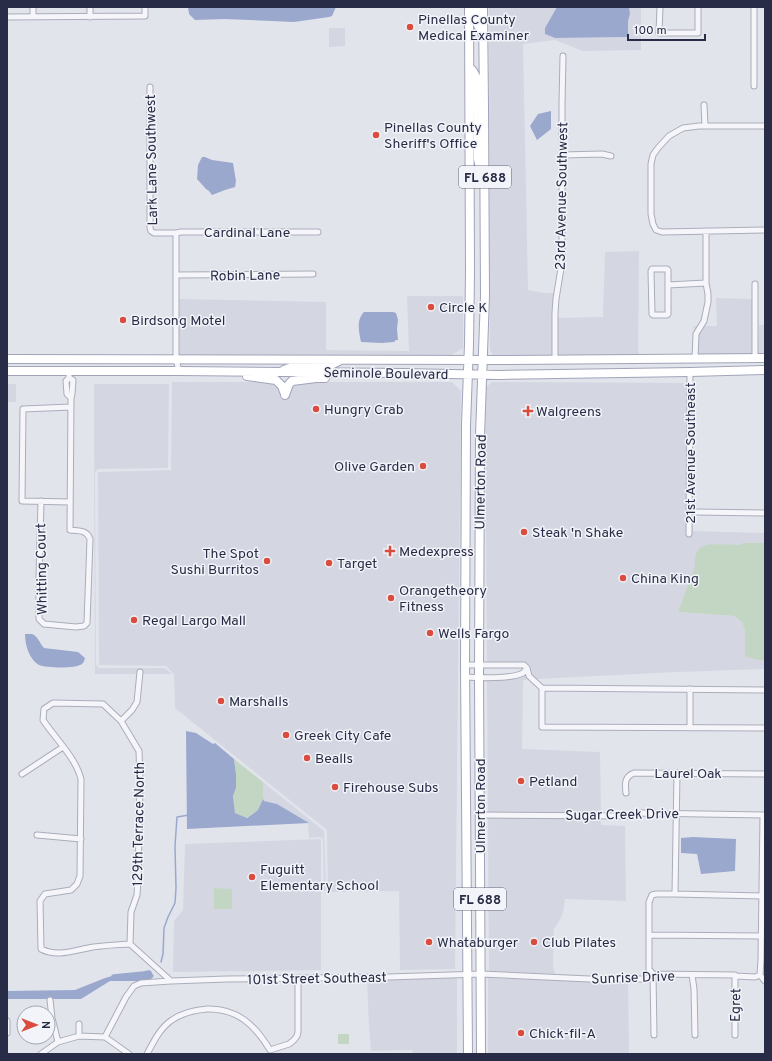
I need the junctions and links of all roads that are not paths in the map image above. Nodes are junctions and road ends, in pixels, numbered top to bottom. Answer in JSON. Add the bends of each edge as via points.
{"nodes":[{"id":1,"x":33,"y":7,"type":"edge"},
{"id":2,"x":90,"y":7,"type":"edge"},
{"id":3,"x":146,"y":7,"type":"edge"},
{"id":4,"x":469,"y":7,"type":"edge"},
{"id":5,"x":475,"y":7,"type":"edge"},
{"id":6,"x":483,"y":7,"type":"edge"},
{"id":7,"x":660,"y":7,"type":"edge"},
{"id":8,"x":698,"y":7,"type":"edge"},
{"id":9,"x":754,"y":7,"type":"edge"},
{"id":10,"x":7,"y":17,"type":"edge"},
{"id":11,"x":33,"y":17,"type":"junction"},
{"id":12,"x":90,"y":17,"type":"junction"},
{"id":13,"x":483,"y":35,"type":"junction"},
{"id":14,"x":563,"y":56,"type":"dead end"},
{"id":15,"x":484,"y":57,"type":"junction"},
{"id":16,"x":470,"y":68,"type":"junction"},
{"id":17,"x":754,"y":86,"type":"dead end"},
{"id":18,"x":150,"y":87,"type":"dead end"},
{"id":19,"x":704,"y":105,"type":"dead end"},
{"id":20,"x":705,"y":126,"type":"junction"},
{"id":21,"x":765,"y":126,"type":"edge"},
{"id":22,"x":562,"y":155,"type":"junction"},
{"id":23,"x":611,"y":156,"type":"dead end"},
{"id":24,"x":485,"y":184,"type":"junction"},
{"id":25,"x":765,"y":230,"type":"edge"},
{"id":26,"x":706,"y":231,"type":"junction"},
{"id":27,"x":318,"y":232,"type":"dead end"},
{"id":28,"x":176,"y":233,"type":"junction"},
{"id":29,"x":314,"y":274,"type":"dead end"},
{"id":30,"x":176,"y":276,"type":"junction"},
{"id":31,"x":706,"y":283,"type":"junction"},
{"id":32,"x":755,"y":284,"type":"dead end"},
{"id":33,"x":668,"y":285,"type":"junction"},
{"id":34,"x":765,"y":358,"type":"edge"},
{"id":35,"x":7,"y":359,"type":"edge"},
{"id":36,"x":176,"y":359,"type":"junction"},
{"id":37,"x":343,"y":359,"type":"junction"},
{"id":38,"x":695,"y":359,"type":"junction"},
{"id":39,"x":755,"y":359,"type":"junction"},
{"id":40,"x":469,"y":360,"type":"junction"},
{"id":41,"x":483,"y":360,"type":"junction"},
{"id":42,"x":555,"y":360,"type":"junction"},
{"id":43,"x":765,"y":370,"type":"edge"},
{"id":44,"x":7,"y":371,"type":"edge"},
{"id":45,"x":179,"y":371,"type":"junction"},
{"id":46,"x":211,"y":371,"type":"junction"},
{"id":47,"x":728,"y":371,"type":"junction"},
{"id":48,"x":280,"y":372,"type":"junction"},
{"id":49,"x":369,"y":372,"type":"junction"},
{"id":50,"x":690,"y":372,"type":"junction"},
{"id":51,"x":69,"y":374,"type":"junction"},
{"id":52,"x":468,"y":374,"type":"junction"},
{"id":53,"x":483,"y":374,"type":"junction"},
{"id":54,"x":67,"y":391,"type":"junction"},
{"id":55,"x":73,"y":391,"type":"junction"},
{"id":56,"x":71,"y":398,"type":"junction"},
{"id":57,"x":71,"y":407,"type":"junction"},
{"id":58,"x":41,"y":501,"type":"junction"},
{"id":59,"x":70,"y":502,"type":"junction"},
{"id":60,"x":695,"y":512,"type":"dead end"},
{"id":61,"x":765,"y":513,"type":"edge"},
{"id":62,"x":689,"y":534,"type":"dead end"},
{"id":63,"x":465,"y":665,"type":"junction"},
{"id":64,"x":479,"y":666,"type":"junction"},
{"id":65,"x":527,"y":668,"type":"junction"},
{"id":66,"x":140,"y":672,"type":"dead end"},
{"id":67,"x":465,"y":677,"type":"junction"},
{"id":68,"x":479,"y":678,"type":"junction"},
{"id":69,"x":542,"y":688,"type":"junction"},
{"id":70,"x":690,"y":689,"type":"junction"},
{"id":71,"x":765,"y":690,"type":"edge"},
{"id":72,"x":121,"y":721,"type":"junction"},
{"id":73,"x":690,"y":728,"type":"junction"},
{"id":74,"x":765,"y":728,"type":"edge"},
{"id":75,"x":63,"y":747,"type":"junction"},
{"id":76,"x":677,"y":773,"type":"junction"},
{"id":77,"x":22,"y":774,"type":"dead end"},
{"id":78,"x":765,"y":774,"type":"edge"},
{"id":79,"x":626,"y":792,"type":"dead end"},
{"id":80,"x":677,"y":814,"type":"junction"},
{"id":81,"x":480,"y":815,"type":"junction"},
{"id":82,"x":764,"y":815,"type":"edge"},
{"id":83,"x":37,"y":836,"type":"dead end"},
{"id":84,"x":81,"y":838,"type":"junction"},
{"id":85,"x":764,"y":855,"type":"edge"},
{"id":86,"x":675,"y":894,"type":"junction"},
{"id":87,"x":762,"y":896,"type":"junction"},
{"id":88,"x":649,"y":935,"type":"junction"},
{"id":89,"x":762,"y":936,"type":"junction"},
{"id":90,"x":130,"y":944,"type":"junction"},
{"id":91,"x":763,"y":959,"type":"edge"},
{"id":92,"x":467,"y":974,"type":"junction"},
{"id":93,"x":481,"y":974,"type":"junction"},
{"id":94,"x":653,"y":974,"type":"junction"},
{"id":95,"x":692,"y":975,"type":"junction"},
{"id":96,"x":735,"y":975,"type":"junction"},
{"id":97,"x":760,"y":975,"type":"junction"},
{"id":98,"x":298,"y":978,"type":"junction"},
{"id":99,"x":171,"y":981,"type":"junction"},
{"id":100,"x":765,"y":981,"type":"edge"},
{"id":101,"x":50,"y":1000,"type":"dead end"},
{"id":102,"x":7,"y":1021,"type":"edge"},
{"id":103,"x":79,"y":1024,"type":"dead end"},
{"id":104,"x":7,"y":1033,"type":"edge"},
{"id":105,"x":654,"y":1035,"type":"dead end"},
{"id":106,"x":695,"y":1035,"type":"dead end"},
{"id":107,"x":735,"y":1035,"type":"dead end"},
{"id":108,"x":79,"y":1036,"type":"junction"},
{"id":109,"x":106,"y":1037,"type":"junction"},
{"id":110,"x":58,"y":1042,"type":"junction"},
{"id":111,"x":270,"y":1052,"type":"edge"},
{"id":112,"x":41,"y":1054,"type":"edge"},
{"id":113,"x":129,"y":1054,"type":"edge"},
{"id":114,"x":147,"y":1054,"type":"edge"},
{"id":115,"x":468,"y":1054,"type":"edge"},
{"id":116,"x":481,"y":1054,"type":"edge"}],
"edges":[{"from":1,"to":11,"type":"street"},
{"from":2,"to":12,"type":"street"},
{"from":3,"to":12,"type":"street","via":[[146,16]]},
{"from":4,"to":16,"type":"main road","name":"Ulmerton Road","number":"FL 688"},
{"from":5,"to":13,"type":"main road","via":[[475,20]]},
{"from":6,"to":13,"type":"main road","name":"Ulmerton Road","number":"FL 688"},
{"from":7,"to":8,"type":"street","via":[[660,33],[698,33]]},
{"from":9,"to":17,"type":"street"},
{"from":10,"to":11,"type":"street"},
{"from":11,"to":12,"type":"street"},
{"from":13,"to":15,"type":"main road","name":"Ulmerton Road","number":"FL 688"},
{"from":14,"to":22,"type":"street","name":"23rd Avenue Southwest"},
{"from":15,"to":16,"type":"main road"},
{"from":15,"to":24,"type":"main road","name":"Ulmerton Road","number":"FL 688"},
{"from":16,"to":24,"type":"main road","via":[[477,79],[478,159]]},
{"from":16,"to":40,"type":"main road","name":"Ulmerton Road","number":"FL 688"},
{"from":18,"to":28,"type":"street","name":"Lark Lane Southwest","via":[[150,228],[154,233]]},
{"from":19,"to":20,"type":"street"},
{"from":20,"to":21,"type":"street"},
{"from":20,"to":26,"type":"street","via":[[683,128],[669,136],[653,155],[651,206],[656,230]]},
{"from":22,"to":23,"type":"street"},
{"from":22,"to":42,"type":"street","name":"23rd Avenue Southwest","via":[[562,262],[555,313]]},
{"from":24,"to":41,"type":"main road","name":"Ulmerton Road","number":"FL 688"},
{"from":25,"to":26,"type":"street"},
{"from":26,"to":31,"type":"street"},
{"from":27,"to":28,"type":"street","name":"Cardinal Lane"},
{"from":28,"to":30,"type":"street"},
{"from":29,"to":30,"type":"street","name":"Robin Lane"},
{"from":30,"to":36,"type":"street"},
{"from":31,"to":33,"type":"street"},
{"from":31,"to":38,"type":"street","via":[[708,302],[704,321],[696,334]]},
{"from":32,"to":39,"type":"street"},
{"from":33,"to":33,"type":"street","via":[[668,270],[651,271],[653,315],[668,314]]},
{"from":34,"to":39,"type":"main road","name":"Seminole Boulevard"},
{"from":35,"to":36,"type":"main road","name":"Seminole Boulevard"},
{"from":36,"to":37,"type":"main road","name":"Seminole Boulevard"},
{"from":36,"to":45,"type":"street"},
{"from":37,"to":40,"type":"main road","name":"Seminole Boulevard"},
{"from":37,"to":48,"type":"main road","via":[[330,365],[295,366]]},
{"from":38,"to":39,"type":"main road","name":"Seminole Boulevard"},
{"from":38,"to":42,"type":"main road","name":"Seminole Boulevard"},
{"from":38,"to":50,"type":"main road"},
{"from":39,"to":47,"type":"main road","via":[[749,364],[734,366]]},
{"from":40,"to":41,"type":"main road","name":"Seminole Boulevard"},
{"from":40,"to":52,"type":"main road","name":"Ulmerton Road","number":"FL 688"},
{"from":41,"to":42,"type":"main road","name":"Seminole Boulevard"},
{"from":41,"to":53,"type":"main road","name":"Ulmerton Road","number":"FL 688"},
{"from":43,"to":47,"type":"main road","name":"Seminole Boulevard"},
{"from":44,"to":51,"type":"main road","name":"Seminole Boulevard"},
{"from":45,"to":46,"type":"main road","name":"Seminole Boulevard"},
{"from":45,"to":51,"type":"main road","name":"Seminole Boulevard"},
{"from":46,"to":48,"type":"main road","name":"Seminole Boulevard"},
{"from":46,"to":49,"type":"main road","via":[[276,380],[282,386],[285,395],[289,384],[296,380]]},
{"from":47,"to":50,"type":"main road","name":"Seminole Boulevard"},
{"from":48,"to":49,"type":"main road","name":"Seminole Boulevard"},
{"from":49,"to":52,"type":"main road","name":"Seminole Boulevard"},
{"from":50,"to":53,"type":"main road","name":"Seminole Boulevard"},
{"from":50,"to":62,"type":"street","name":"21st Avenue Southeast"},
{"from":51,"to":54,"type":"street","via":[[66,381]]},
{"from":51,"to":55,"type":"street","via":[[73,380]]},
{"from":52,"to":53,"type":"main road","name":"Seminole Boulevard"},
{"from":52,"to":63,"type":"main road","name":"Ulmerton Road","number":"FL 688"},
{"from":53,"to":64,"type":"main road","name":"Ulmerton Road","number":"FL 688","via":[[480,443]]},
{"from":54,"to":55,"type":"street"},
{"from":54,"to":56,"type":"street","name":"Whitting Court"},
{"from":55,"to":56,"type":"street","name":"Whitting Court"},
{"from":56,"to":57,"type":"street","name":"Whitting Court"},
{"from":57,"to":58,"type":"street","via":[[23,409],[22,501]]},
{"from":57,"to":59,"type":"street","name":"Whitting Court"},
{"from":58,"to":59,"type":"street"},
{"from":58,"to":59,"type":"street","name":"Whitting Court","via":[[39,619],[44,624],[76,627],[87,623],[90,539],[84,531],[70,530]]},
{"from":60,"to":61,"type":"street"},
{"from":63,"to":64,"type":"street"},
{"from":63,"to":67,"type":"main road","name":"Ulmerton Road","number":"FL 688"},
{"from":64,"to":65,"type":"street","via":[[524,665]]},
{"from":64,"to":68,"type":"main road","name":"Ulmerton Road","number":"FL 688"},
{"from":65,"to":68,"type":"street","via":[[522,673],[507,677]]},
{"from":65,"to":69,"type":"street","via":[[529,676]]},
{"from":66,"to":72,"type":"street","via":[[137,702]]},
{"from":67,"to":68,"type":"street"},
{"from":67,"to":92,"type":"main road","name":"Ulmerton Road","number":"FL 688"},
{"from":68,"to":81,"type":"main road","name":"Ulmerton Road","number":"FL 688"},
{"from":69,"to":70,"type":"street"},
{"from":69,"to":73,"type":"street","via":[[542,727]]},
{"from":70,"to":71,"type":"street"},
{"from":70,"to":73,"type":"street"},
{"from":72,"to":75,"type":"street","name":"129th Terrace North","via":[[103,704],[53,703],[44,709],[42,720]]},
{"from":72,"to":90,"type":"street","name":"129th Terrace North","via":[[139,751],[138,879],[137,895],[131,912]]},
{"from":73,"to":74,"type":"street"},
{"from":75,"to":77,"type":"street"},
{"from":75,"to":84,"type":"street","via":[[82,779]]},
{"from":76,"to":78,"type":"street","name":"Laurel Oak"},
{"from":76,"to":79,"type":"street","name":"Laurel Oak","via":[[634,773],[629,775],[625,782]]},
{"from":76,"to":80,"type":"street"},
{"from":80,"to":81,"type":"street","name":"Sugar Creek Drive"},
{"from":80,"to":82,"type":"street","name":"Sugar Creek Drive"},
{"from":80,"to":86,"type":"street"},
{"from":81,"to":93,"type":"main road","name":"Ulmerton Road","number":"FL 688"},
{"from":82,"to":85,"type":"street"},
{"from":83,"to":84,"type":"street"},
{"from":84,"to":90,"type":"street","via":[[80,876],[77,884],[71,890],[45,894],[40,900],[42,950],[48,953],[66,953]]},
{"from":85,"to":87,"type":"street"},
{"from":86,"to":87,"type":"street"},
{"from":86,"to":88,"type":"street","via":[[652,895],[649,902]]},
{"from":87,"to":89,"type":"street"},
{"from":88,"to":89,"type":"street"},
{"from":88,"to":94,"type":"street","via":[[649,969]]},
{"from":89,"to":91,"type":"street"},
{"from":90,"to":99,"type":"street"},
{"from":91,"to":97,"type":"street"},
{"from":92,"to":93,"type":"street","name":"101st Street Southeast"},
{"from":92,"to":98,"type":"street","name":"101st Street Southeast"},
{"from":92,"to":115,"type":"main road","name":"Ulmerton Road","number":"FL 688"},
{"from":93,"to":94,"type":"street","name":"Sunrise Drive","via":[[646,979]]},
{"from":93,"to":116,"type":"main road","name":"Ulmerton Road","number":"FL 688"},
{"from":94,"to":95,"type":"street","name":"Sunrise Drive"},
{"from":94,"to":105,"type":"street"},
{"from":95,"to":96,"type":"street","name":"Sunrise Drive"},
{"from":95,"to":106,"type":"street"},
{"from":96,"to":97,"type":"street","name":"Sunrise Drive"},
{"from":96,"to":107,"type":"street","name":"Egret"},
{"from":97,"to":100,"type":"street"},
{"from":98,"to":99,"type":"street","name":"101st Street Southeast"},
{"from":98,"to":111,"type":"street","via":[[297,1036],[289,1044]]},
{"from":99,"to":109,"type":"street","name":"101st Street Southeast","via":[[140,983],[134,986]]},
{"from":101,"to":110,"type":"street"},
{"from":102,"to":104,"type":"street"},
{"from":103,"to":108,"type":"street"},
{"from":108,"to":109,"type":"street"},
{"from":108,"to":110,"type":"street"},
{"from":109,"to":113,"type":"street"},
{"from":110,"to":112,"type":"street"},
{"from":111,"to":114,"type":"street","via":[[262,1037],[242,1018],[216,1009],[192,1011],[172,1020],[161,1031]]}]}
